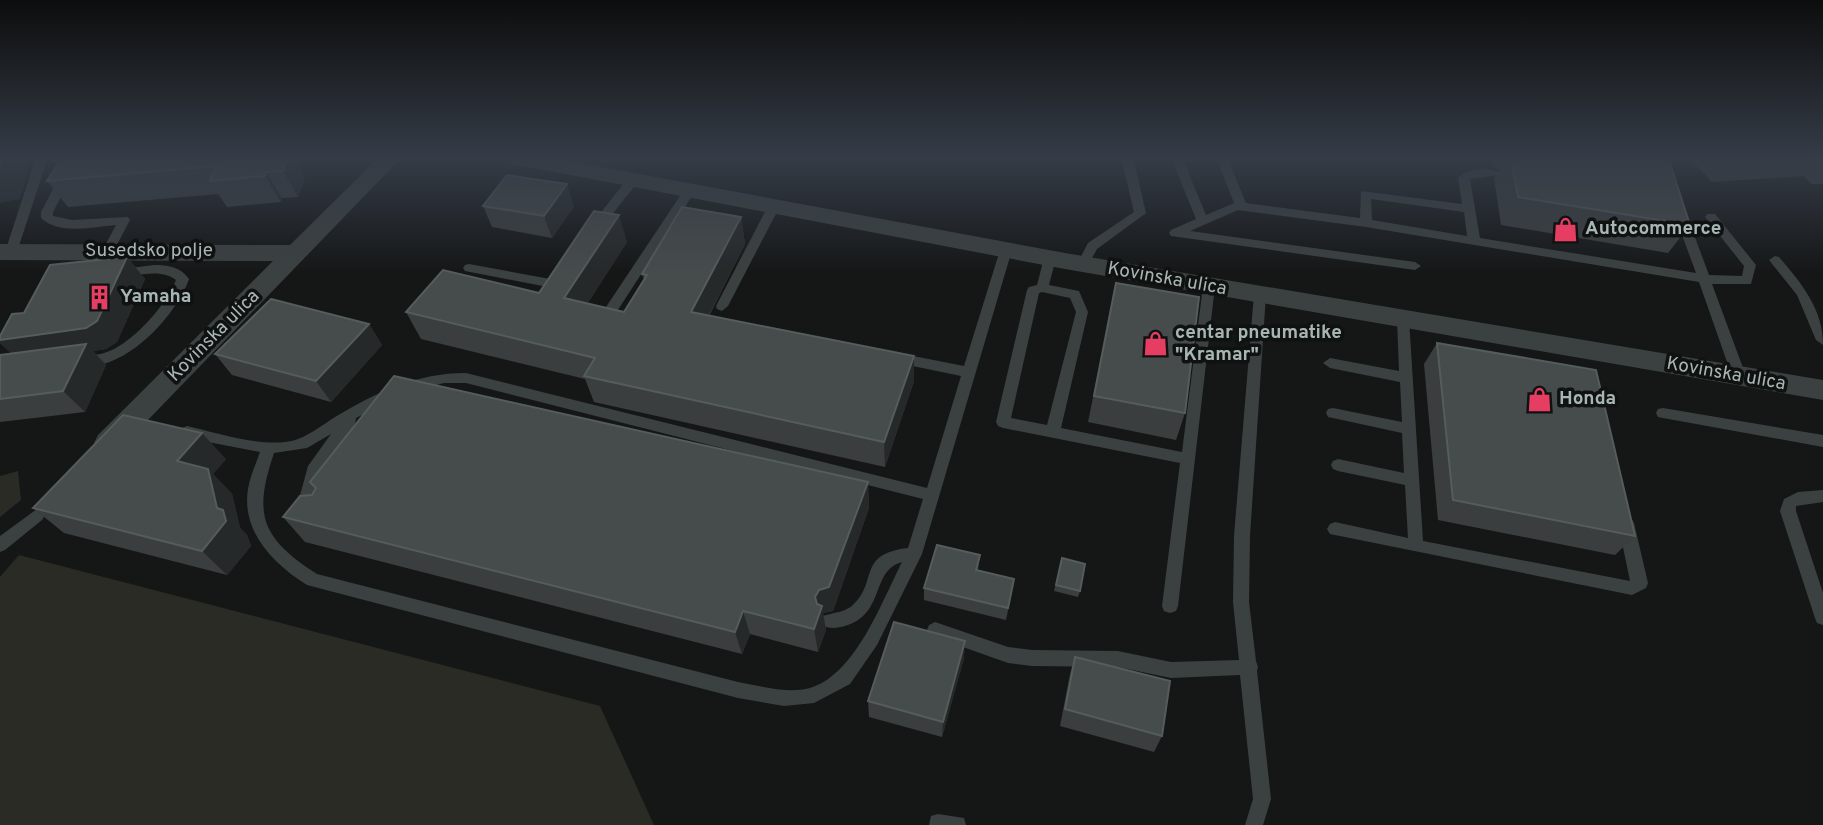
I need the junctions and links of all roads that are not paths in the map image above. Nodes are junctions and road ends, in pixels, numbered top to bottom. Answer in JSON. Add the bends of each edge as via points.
{"nodes":[{"id":1,"x":27,"y":196,"type":"edge"},
{"id":2,"x":56,"y":196,"type":"edge"},
{"id":3,"x":353,"y":196,"type":"edge"},
{"id":4,"x":621,"y":196,"type":"edge"},
{"id":5,"x":686,"y":196,"type":"edge"},
{"id":6,"x":719,"y":196,"type":"edge"},
{"id":7,"x":1136,"y":196,"type":"edge"},
{"id":8,"x":1192,"y":196,"type":"edge"},
{"id":9,"x":1237,"y":196,"type":"edge"},
{"id":10,"x":1365,"y":196,"type":"edge"},
{"id":11,"x":1375,"y":196,"type":"edge"},
{"id":12,"x":1467,"y":196,"type":"edge"},
{"id":13,"x":1675,"y":202,"type":"edge"},
{"id":14,"x":774,"y":206,"type":"junction"},
{"id":15,"x":1241,"y":206,"type":"junction"},
{"id":16,"x":1469,"y":209,"type":"junction"},
{"id":17,"x":1711,"y":217,"type":"dead end"},
{"id":18,"x":1202,"y":221,"type":"junction"},
{"id":19,"x":1366,"y":223,"type":"junction"},
{"id":20,"x":1474,"y":240,"type":"junction"},
{"id":21,"x":586,"y":241,"type":"edge"},
{"id":22,"x":1006,"y":250,"type":"junction"},
{"id":23,"x":108,"y":251,"type":"junction"},
{"id":24,"x":6,"y":252,"type":"edge"},
{"id":25,"x":297,"y":253,"type":"junction"},
{"id":26,"x":1050,"y":258,"type":"junction"},
{"id":27,"x":1775,"y":260,"type":"dead end"},
{"id":28,"x":569,"y":263,"type":"edge"},
{"id":29,"x":1083,"y":264,"type":"junction"},
{"id":30,"x":1415,"y":266,"type":"dead end"},
{"id":31,"x":469,"y":268,"type":"dead end"},
{"id":32,"x":103,"y":275,"type":"edge"},
{"id":33,"x":1704,"y":279,"type":"junction"},
{"id":34,"x":1209,"y":286,"type":"junction"},
{"id":35,"x":1042,"y":288,"type":"junction"},
{"id":36,"x":1260,"y":294,"type":"junction"},
{"id":37,"x":722,"y":306,"type":"dead end"},
{"id":38,"x":605,"y":319,"type":"edge"},
{"id":39,"x":1403,"y":319,"type":"junction"},
{"id":40,"x":1821,"y":332,"type":"edge"},
{"id":41,"x":886,"y":355,"type":"edge"},
{"id":42,"x":69,"y":363,"type":"edge"},
{"id":43,"x":1331,"y":363,"type":"dead end"},
{"id":44,"x":969,"y":372,"type":"junction"},
{"id":45,"x":1739,"y":376,"type":"junction"},
{"id":46,"x":1407,"y":378,"type":"junction"},
{"id":47,"x":1823,"y":390,"type":"edge"},
{"id":48,"x":1333,"y":413,"type":"dead end"},
{"id":49,"x":1663,"y":413,"type":"dead end"},
{"id":50,"x":355,"y":414,"type":"junction"},
{"id":51,"x":168,"y":428,"type":"edge"},
{"id":52,"x":1410,"y":429,"type":"junction"},
{"id":53,"x":1053,"y":430,"type":"junction"},
{"id":54,"x":1823,"y":441,"type":"edge"},
{"id":55,"x":268,"y":449,"type":"junction"},
{"id":56,"x":93,"y":458,"type":"edge"},
{"id":57,"x":1188,"y":458,"type":"junction"},
{"id":58,"x":1338,"y":465,"type":"dead end"},
{"id":59,"x":1413,"y":481,"type":"junction"},
{"id":60,"x":931,"y":495,"type":"junction"},
{"id":61,"x":55,"y":496,"type":"edge"},
{"id":62,"x":1823,"y":496,"type":"edge"},
{"id":63,"x":1622,"y":504,"type":"edge"},
{"id":64,"x":326,"y":514,"type":"edge"},
{"id":65,"x":37,"y":515,"type":"joint"},
{"id":66,"x":1335,"y":529,"type":"dead end"},
{"id":67,"x":0,"y":545,"type":"edge"},
{"id":68,"x":1416,"y":546,"type":"junction"},
{"id":69,"x":914,"y":554,"type":"junction"},
{"id":70,"x":1170,"y":606,"type":"dead end"},
{"id":71,"x":1823,"y":618,"type":"edge"},
{"id":72,"x":829,"y":621,"type":"dead end"},
{"id":73,"x":935,"y":630,"type":"edge"},
{"id":74,"x":1250,"y":667,"type":"junction"},
{"id":75,"x":938,"y":823,"type":"dead end"},
{"id":76,"x":957,"y":825,"type":"edge"},
{"id":77,"x":1254,"y":825,"type":"edge"}],
"edges":[{"from":1,"to":24,"type":"lane"},
{"from":2,"to":23,"type":"lane","via":[[47,218],[52,223],[124,220]]},
{"from":3,"to":25,"type":"street","name":"Kovinska ulica"},
{"from":4,"to":21,"type":"lane"},
{"from":5,"to":38,"type":"lane"},
{"from":6,"to":14,"type":"street","name":"Kovinska ulica"},
{"from":7,"to":29,"type":"lane","via":[[1140,213],[1093,246]]},
{"from":8,"to":18,"type":"lane"},
{"from":9,"to":15,"type":"lane"},
{"from":10,"to":19,"type":"lane"},
{"from":11,"to":16,"type":"lane"},
{"from":12,"to":16,"type":"lane"},
{"from":13,"to":33,"type":"lane"},
{"from":14,"to":22,"type":"street","name":"Kovinska ulica"},
{"from":14,"to":37,"type":"lane"},
{"from":15,"to":18,"type":"lane"},
{"from":15,"to":19,"type":"lane"},
{"from":16,"to":20,"type":"lane"},
{"from":17,"to":33,"type":"lane","via":[[1750,264],[1749,273],[1747,281]]},
{"from":18,"to":30,"type":"lane","via":[[1175,233]]},
{"from":19,"to":20,"type":"lane"},
{"from":20,"to":33,"type":"lane"},
{"from":22,"to":26,"type":"street","name":"Kovinska ulica"},
{"from":22,"to":44,"type":"lane"},
{"from":23,"to":24,"type":"street","name":"Susedsko polje","via":[[64,261]]},
{"from":23,"to":25,"type":"street","name":"Susedsko polje"},
{"from":25,"to":56,"type":"street","name":"Kovinska ulica","via":[[137,422]]},
{"from":26,"to":29,"type":"street","name":"Kovinska ulica"},
{"from":26,"to":35,"type":"lane"},
{"from":27,"to":40,"type":"lane","via":[[1802,293]]},
{"from":28,"to":31,"type":"lane","via":[[553,284]]},
{"from":29,"to":34,"type":"street","name":"Kovinska ulica"},
{"from":32,"to":42,"type":"lane","via":[[164,270],[183,279],[181,292],[125,348],[110,357]]},
{"from":33,"to":45,"type":"lane"},
{"from":34,"to":36,"type":"street","name":"Kovinska ulica"},
{"from":34,"to":57,"type":"lane"},
{"from":35,"to":53,"type":"lane","via":[[1074,294],[1082,312]]},
{"from":35,"to":53,"type":"lane","via":[[1033,290],[1003,422]]},
{"from":36,"to":39,"type":"street","name":"Kovinska ulica"},
{"from":36,"to":74,"type":"lane","via":[[1242,536],[1241,602]]},
{"from":39,"to":45,"type":"street","name":"Kovinska ulica"},
{"from":39,"to":46,"type":"lane"},
{"from":41,"to":44,"type":"lane"},
{"from":43,"to":46,"type":"lane"},
{"from":44,"to":60,"type":"lane"},
{"from":45,"to":47,"type":"street","name":"Kovinska ulica"},
{"from":46,"to":52,"type":"lane"},
{"from":48,"to":52,"type":"lane"},
{"from":49,"to":54,"type":"lane"},
{"from":50,"to":55,"type":"lane","via":[[302,444]]},
{"from":50,"to":60,"type":"lane","via":[[417,382],[466,378]]},
{"from":50,"to":64,"type":"lane","via":[[307,483],[306,499],[312,508]]},
{"from":51,"to":55,"type":"lane"},
{"from":52,"to":59,"type":"lane"},
{"from":53,"to":57,"type":"lane"},
{"from":55,"to":69,"type":"lane","via":[[255,490],[256,514],[279,557],[313,580],[784,698],[814,695],[844,678],[871,640]]},
{"from":57,"to":70,"type":"lane"},
{"from":58,"to":59,"type":"lane"},
{"from":59,"to":68,"type":"lane"},
{"from":60,"to":69,"type":"lane"},
{"from":61,"to":65,"type":"street"},
{"from":62,"to":71,"type":"lane","via":[[1798,498],[1787,511]]},
{"from":63,"to":68,"type":"lane","via":[[1640,583],[1632,588]]},
{"from":65,"to":67,"type":"lane"},
{"from":66,"to":68,"type":"lane"},
{"from":69,"to":72,"type":"lane","via":[[896,554],[884,561],[862,608],[850,617]]},
{"from":73,"to":74,"type":"lane","via":[[1008,655],[1032,658],[1118,659],[1171,670]]},
{"from":74,"to":77,"type":"lane","via":[[1262,799]]},
{"from":75,"to":76,"type":"lane"}]}
